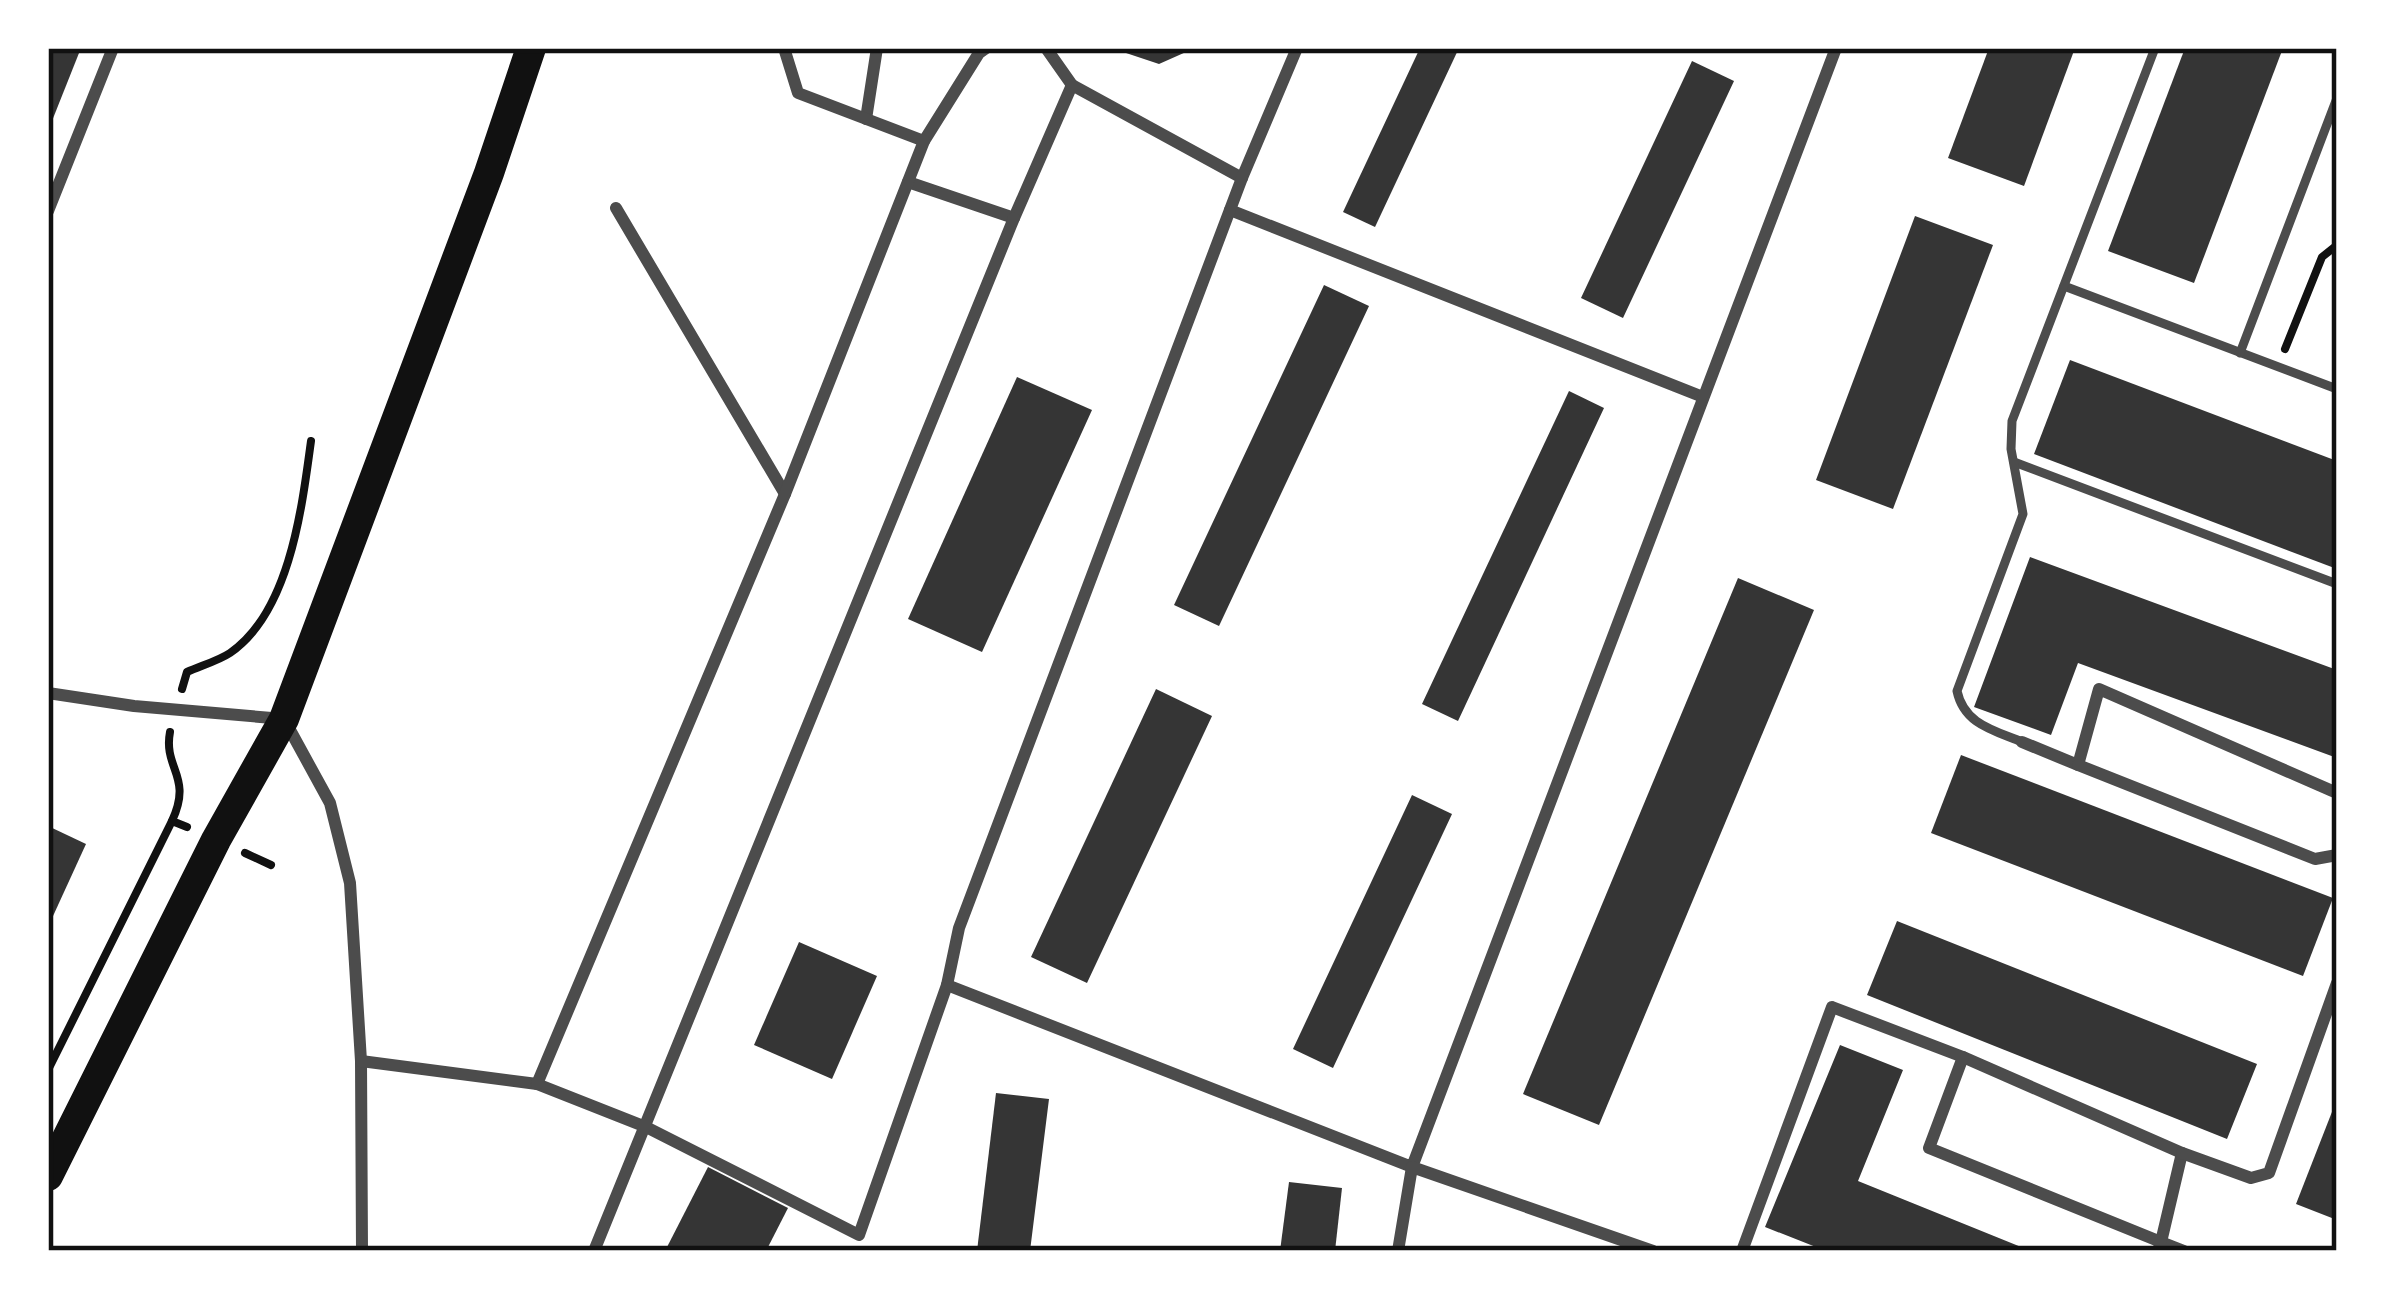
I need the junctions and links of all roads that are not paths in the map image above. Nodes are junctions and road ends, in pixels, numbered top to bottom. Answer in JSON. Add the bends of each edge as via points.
{"nodes":[{"id":1,"x":113,"y":48,"type":"edge"},
{"id":2,"x":531,"y":48,"type":"edge"},
{"id":3,"x":784,"y":48,"type":"edge"},
{"id":4,"x":877,"y":48,"type":"edge"},
{"id":5,"x":986,"y":48,"type":"edge"},
{"id":6,"x":1046,"y":48,"type":"edge"},
{"id":7,"x":1297,"y":48,"type":"edge"},
{"id":8,"x":1836,"y":48,"type":"edge"},
{"id":9,"x":2155,"y":48,"type":"edge"},
{"id":10,"x":1072,"y":85,"type":"junction"},
{"id":11,"x":2337,"y":98,"type":"edge"},
{"id":12,"x":866,"y":119,"type":"junction"},
{"id":13,"x":924,"y":141,"type":"junction"},
{"id":14,"x":1242,"y":178,"type":"junction"},
{"id":15,"x":908,"y":182,"type":"junction"},
{"id":16,"x":616,"y":208,"type":"dead end"},
{"id":17,"x":1230,"y":210,"type":"junction"},
{"id":18,"x":48,"y":211,"type":"edge"},
{"id":19,"x":1014,"y":218,"type":"junction"},
{"id":20,"x":2064,"y":286,"type":"junction"},
{"id":21,"x":2240,"y":352,"type":"junction"},
{"id":22,"x":2337,"y":389,"type":"edge"},
{"id":23,"x":1703,"y":397,"type":"junction"},
{"id":24,"x":2014,"y":462,"type":"junction"},
{"id":25,"x":784,"y":494,"type":"junction"},
{"id":26,"x":2337,"y":584,"type":"edge"},
{"id":27,"x":48,"y":693,"type":"edge"},
{"id":28,"x":284,"y":719,"type":"junction"},
{"id":29,"x":2022,"y":742,"type":"joint"},
{"id":30,"x":2078,"y":765,"type":"junction"},
{"id":31,"x":2337,"y":794,"type":"edge"},
{"id":32,"x":2337,"y":855,"type":"edge"},
{"id":33,"x":2337,"y":983,"type":"edge"},
{"id":34,"x":947,"y":985,"type":"junction"},
{"id":35,"x":1963,"y":1057,"type":"junction"},
{"id":36,"x":362,"y":1060,"type":"junction"},
{"id":37,"x":537,"y":1084,"type":"junction"},
{"id":38,"x":646,"y":1127,"type":"junction"},
{"id":39,"x":2182,"y":1154,"type":"junction"},
{"id":40,"x":1412,"y":1167,"type":"junction"},
{"id":41,"x":48,"y":1176,"type":"edge"},
{"id":42,"x":859,"y":1235,"type":"junction"},
{"id":43,"x":2159,"y":1246,"type":"edge"},
{"id":44,"x":362,"y":1251,"type":"edge"},
{"id":45,"x":594,"y":1251,"type":"edge"},
{"id":46,"x":854,"y":1251,"type":"edge"},
{"id":47,"x":1398,"y":1251,"type":"edge"},
{"id":48,"x":1653,"y":1251,"type":"edge"},
{"id":49,"x":1742,"y":1251,"type":"edge"},
{"id":50,"x":2184,"y":1251,"type":"edge"}],
"edges":[{"from":1,"to":18,"type":"street"},
{"from":2,"to":28,"type":"main road"},
{"from":3,"to":12,"type":"street","via":[[798,94]]},
{"from":4,"to":12,"type":"street"},
{"from":5,"to":13,"type":"street"},
{"from":6,"to":10,"type":"street"},
{"from":7,"to":14,"type":"street"},
{"from":8,"to":23,"type":"street"},
{"from":9,"to":20,"type":"lane"},
{"from":10,"to":14,"type":"street"},
{"from":10,"to":19,"type":"street"},
{"from":11,"to":21,"type":"lane"},
{"from":12,"to":13,"type":"street"},
{"from":13,"to":15,"type":"street"},
{"from":14,"to":17,"type":"street"},
{"from":15,"to":19,"type":"street"},
{"from":15,"to":25,"type":"street"},
{"from":16,"to":25,"type":"street"},
{"from":17,"to":23,"type":"street"},
{"from":17,"to":34,"type":"street","via":[[959,928]]},
{"from":19,"to":38,"type":"street"},
{"from":20,"to":21,"type":"lane"},
{"from":20,"to":24,"type":"lane","via":[[2012,421]]},
{"from":21,"to":22,"type":"lane"},
{"from":23,"to":40,"type":"street"},
{"from":24,"to":26,"type":"lane"},
{"from":24,"to":29,"type":"lane","via":[[2020,524],[1957,691],[1968,717]]},
{"from":25,"to":37,"type":"street"},
{"from":27,"to":28,"type":"street"},
{"from":28,"to":36,"type":"street","via":[[330,803],[350,883]]},
{"from":28,"to":41,"type":"main road"},
{"from":29,"to":30,"type":"street"},
{"from":30,"to":31,"type":"street","via":[[2098,689]]},
{"from":30,"to":32,"type":"street","via":[[2315,860]]},
{"from":33,"to":39,"type":"street","via":[[2269,1173],[2251,1178]]},
{"from":34,"to":40,"type":"street"},
{"from":34,"to":42,"type":"street"},
{"from":35,"to":39,"type":"street"},
{"from":35,"to":43,"type":"street","via":[[1929,1148]]},
{"from":35,"to":49,"type":"street","via":[[1832,1006]]},
{"from":36,"to":37,"type":"street"},
{"from":36,"to":44,"type":"street"},
{"from":37,"to":38,"type":"street"},
{"from":38,"to":42,"type":"street"},
{"from":38,"to":45,"type":"street"},
{"from":39,"to":43,"type":"street"},
{"from":40,"to":47,"type":"street"},
{"from":40,"to":48,"type":"street"},
{"from":42,"to":46,"type":"street"},
{"from":43,"to":50,"type":"street"}]}
